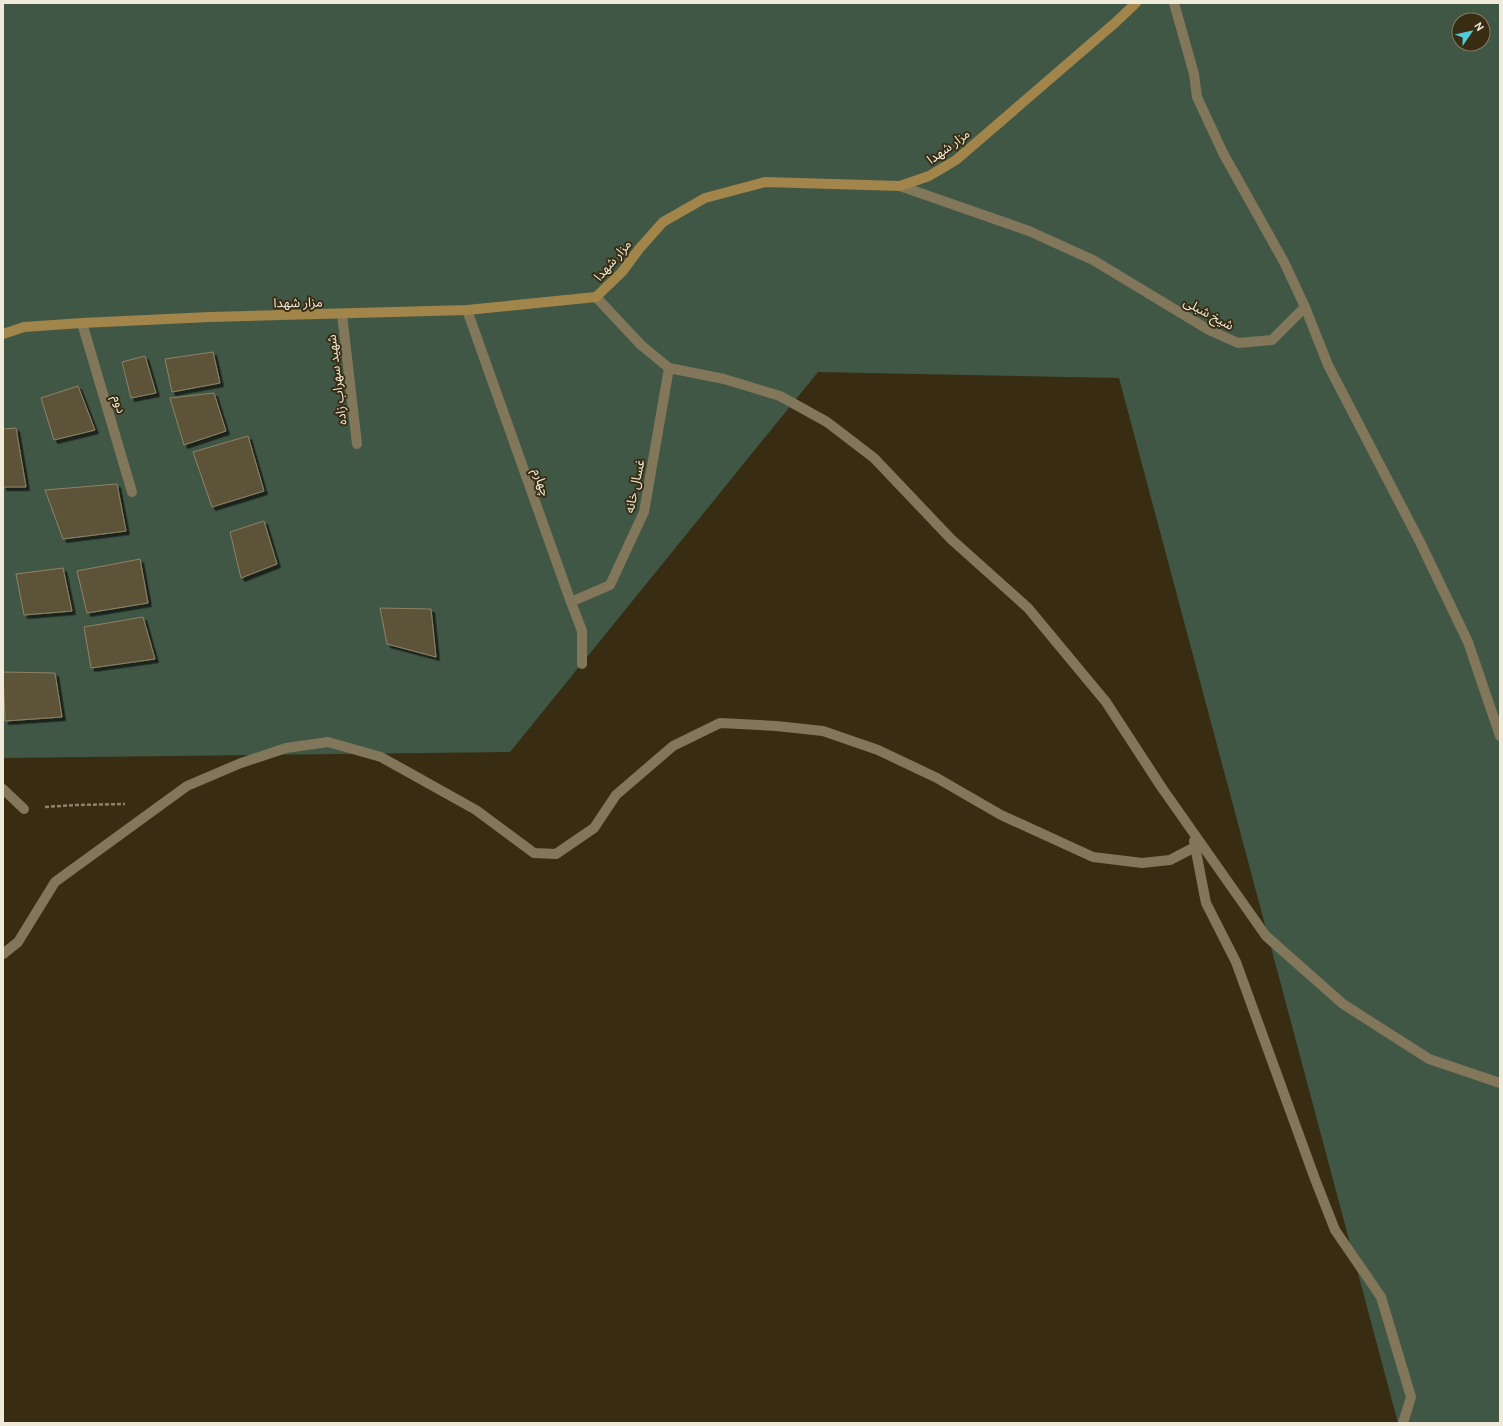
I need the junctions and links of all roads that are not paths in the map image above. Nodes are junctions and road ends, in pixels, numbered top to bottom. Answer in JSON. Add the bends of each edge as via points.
{"nodes":[{"id":1,"x":1136,"y":3,"type":"edge"},
{"id":2,"x":1174,"y":3,"type":"edge"},
{"id":3,"x":900,"y":186,"type":"junction"},
{"id":4,"x":596,"y":297,"type":"junction"},
{"id":5,"x":1305,"y":307,"type":"junction"},
{"id":6,"x":467,"y":310,"type":"junction"},
{"id":7,"x":342,"y":314,"type":"junction"},
{"id":8,"x":82,"y":323,"type":"junction"},
{"id":9,"x":3,"y":334,"type":"edge"},
{"id":10,"x":669,"y":368,"type":"junction"},
{"id":11,"x":357,"y":444,"type":"dead end"},
{"id":12,"x":132,"y":492,"type":"dead end"},
{"id":13,"x":571,"y":602,"type":"junction"},
{"id":14,"x":582,"y":664,"type":"dead end"},
{"id":15,"x":1500,"y":736,"type":"edge"},
{"id":16,"x":3,"y":789,"type":"edge"},
{"id":17,"x":24,"y":809,"type":"road end"},
{"id":18,"x":1192,"y":830,"type":"junction"},
{"id":19,"x":1195,"y":847,"type":"junction"},
{"id":20,"x":3,"y":954,"type":"edge"},
{"id":21,"x":1500,"y":1083,"type":"edge"},
{"id":22,"x":1403,"y":1423,"type":"edge"}],
"edges":[{"from":1,"to":3,"type":"street","name":"مزار شهدا","via":[[956,160],[929,176]]},
{"from":2,"to":5,"type":"street","via":[[1194,74],[1197,97],[1223,153],[1284,262]]},
{"from":3,"to":4,"type":"street","name":"مزار شهدا","via":[[765,182],[705,198],[663,222],[638,249],[622,272]]},
{"from":3,"to":5,"type":"street","name":"شیخ شبلی","via":[[1028,231],[1086,257],[1210,330],[1238,343],[1272,340]]},
{"from":4,"to":6,"type":"street","name":"مزار شهدا"},
{"from":4,"to":10,"type":"street","via":[[641,345]]},
{"from":5,"to":15,"type":"street","via":[[1328,365],[1420,542],[1468,642]]},
{"from":6,"to":7,"type":"street","name":"مزار شهدا"},
{"from":6,"to":13,"type":"street","name":"چهارم"},
{"from":7,"to":8,"type":"street","name":"مزار شهدا"},
{"from":7,"to":11,"type":"street","name":"شهید سهراب زاده"},
{"from":8,"to":9,"type":"street","name":"مزار شهدا","via":[[24,327]]},
{"from":8,"to":12,"type":"street","name":"دوم"},
{"from":10,"to":13,"type":"street","name":"غسال خانه","via":[[644,512],[610,585]]},
{"from":10,"to":18,"type":"street","via":[[724,379],[780,396],[827,422],[874,458],[951,539],[1028,608],[1106,702]]},
{"from":13,"to":14,"type":"street","name":"چهارم","via":[[582,631]]},
{"from":16,"to":17,"type":"street"},
{"from":18,"to":19,"type":"street"},
{"from":18,"to":21,"type":"street","via":[[1266,936],[1343,1004],[1429,1059]]},
{"from":19,"to":20,"type":"street","via":[[1170,860],[1142,863],[1093,857],[1001,815],[937,778],[878,750],[824,731],[720,724],[673,746],[616,796],[594,828],[556,854],[534,853],[476,810],[381,757],[328,742],[286,748],[186,786],[55,882],[18,942]]},
{"from":19,"to":22,"type":"street","via":[[1206,903],[1236,962],[1335,1230],[1381,1297],[1411,1397]]}]}
